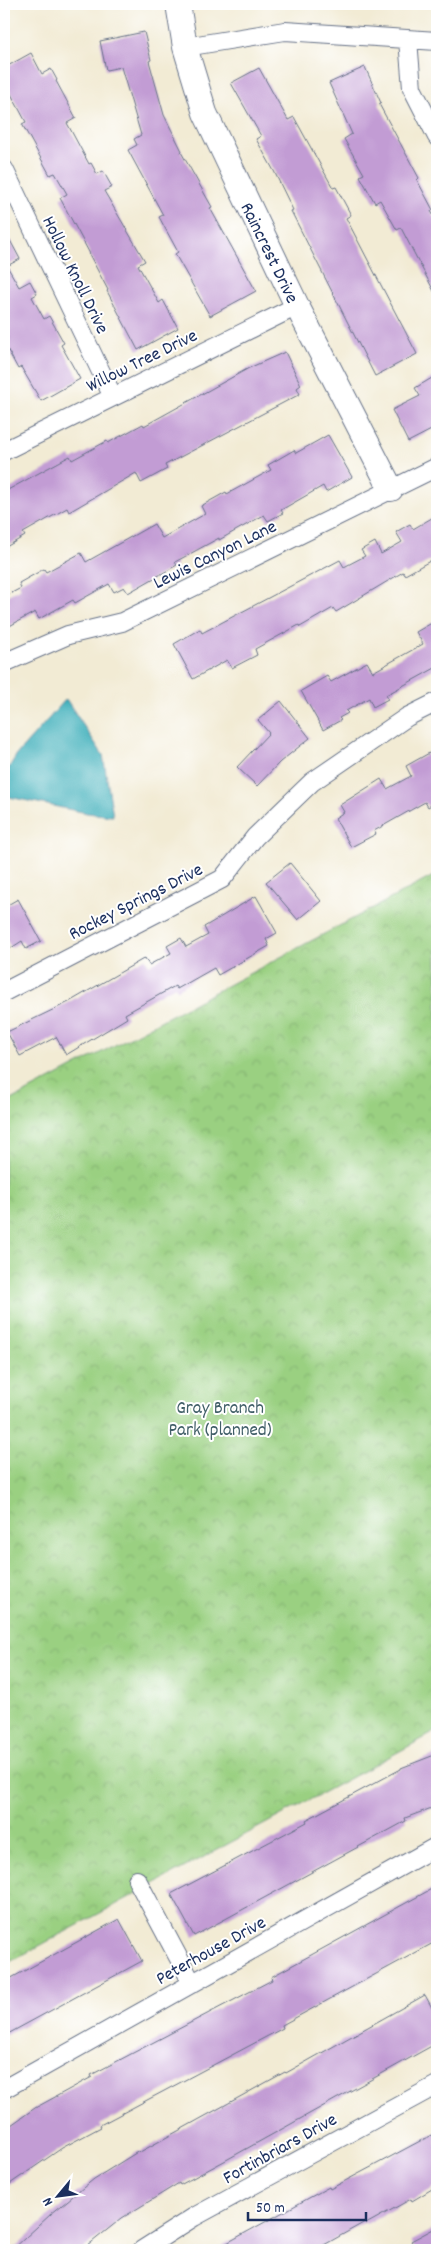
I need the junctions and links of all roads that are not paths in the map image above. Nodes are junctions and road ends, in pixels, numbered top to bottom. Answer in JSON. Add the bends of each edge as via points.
{"nodes":[{"id":1,"x":178,"y":4,"type":"edge"},
{"id":2,"x":408,"y":40,"type":"junction"},
{"id":3,"x":437,"y":41,"type":"edge"},
{"id":4,"x":185,"y":47,"type":"junction"},
{"id":5,"x":437,"y":138,"type":"edge"},
{"id":6,"x":4,"y":169,"type":"edge"},
{"id":7,"x":297,"y":306,"type":"junction"},
{"id":8,"x":113,"y":397,"type":"junction"},
{"id":9,"x":4,"y":451,"type":"edge"},
{"id":10,"x":437,"y":467,"type":"edge"},
{"id":11,"x":391,"y":489,"type":"junction"},
{"id":12,"x":4,"y":662,"type":"edge"},
{"id":13,"x":437,"y":702,"type":"edge"},
{"id":14,"x":4,"y":992,"type":"edge"},
{"id":15,"x":437,"y":1846,"type":"edge"},
{"id":16,"x":137,"y":1880,"type":"dead end"},
{"id":17,"x":192,"y":1983,"type":"junction"},
{"id":18,"x":437,"y":2085,"type":"edge"},
{"id":19,"x":4,"y":2089,"type":"edge"},
{"id":20,"x":142,"y":2250,"type":"edge"}],
"edges":[{"from":1,"to":4,"type":"street","name":"Raincrest Drive"},
{"from":2,"to":3,"type":"street"},
{"from":2,"to":4,"type":"street","via":[[285,31]]},
{"from":2,"to":5,"type":"street","via":[[412,88]]},
{"from":4,"to":7,"type":"street","name":"Raincrest Drive","via":[[204,114]]},
{"from":6,"to":8,"type":"street","name":"Hollow Knoll Drive"},
{"from":7,"to":8,"type":"street","name":"Willow Tree Drive"},
{"from":7,"to":11,"type":"street","name":"Raincrest Drive"},
{"from":8,"to":9,"type":"street","name":"Willow Tree Drive"},
{"from":10,"to":11,"type":"street","name":"Lewis Canyon Lane"},
{"from":11,"to":12,"type":"street","name":"Lewis Canyon Lane","via":[[122,622],[68,634]]},
{"from":13,"to":14,"type":"street","name":"Rockey Springs Drive","via":[[407,717],[312,782],[255,837],[222,879]]},
{"from":15,"to":17,"type":"street","name":"Peterhouse Drive"},
{"from":16,"to":17,"type":"street"},
{"from":17,"to":19,"type":"street","name":"Peterhouse Drive"},
{"from":18,"to":20,"type":"street","name":"Fortinbriars Drive","via":[[194,2217]]}]}
